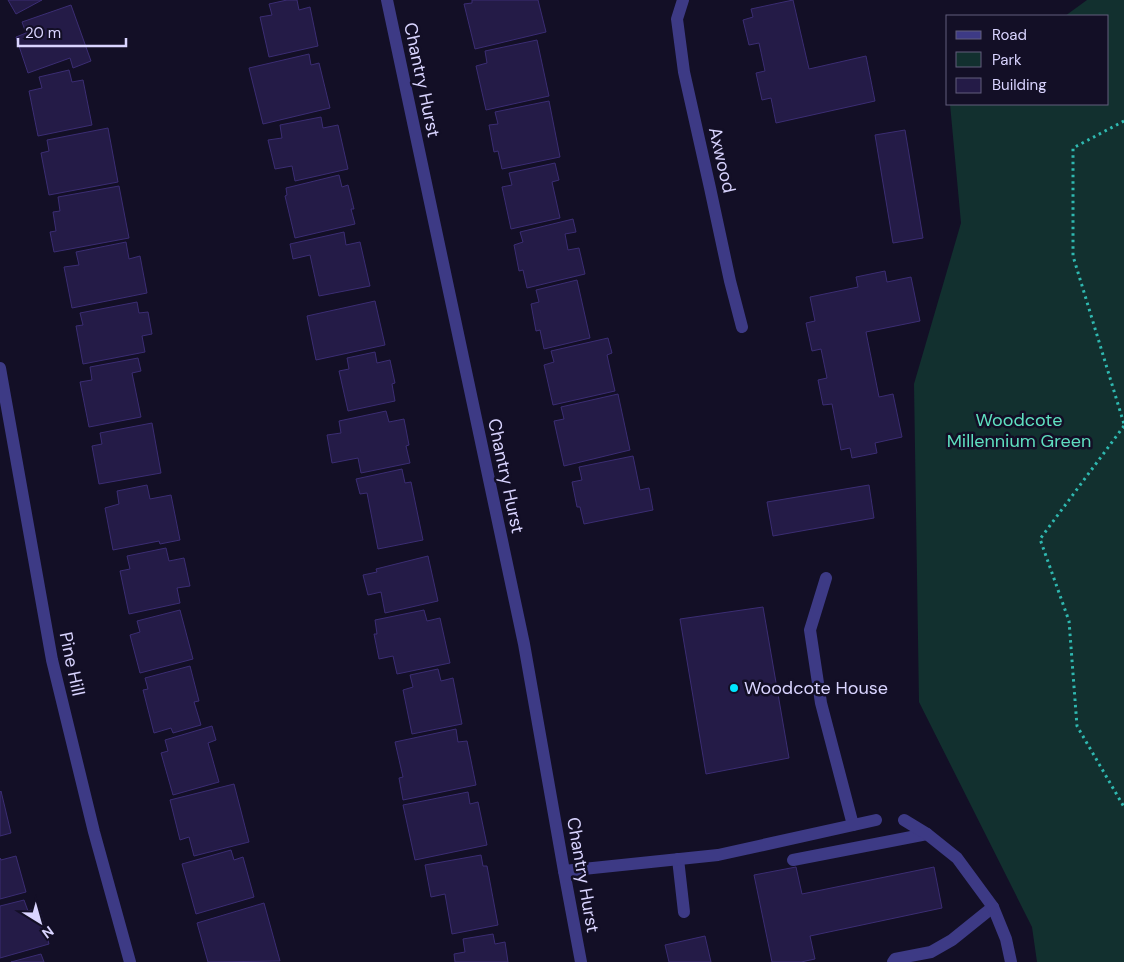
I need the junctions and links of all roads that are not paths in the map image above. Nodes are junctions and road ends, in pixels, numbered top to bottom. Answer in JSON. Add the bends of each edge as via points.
{"nodes":[{"id":1,"x":387,"y":0,"type":"edge"},
{"id":2,"x":683,"y":0,"type":"edge"},
{"id":3,"x":742,"y":327,"type":"dead end"},
{"id":4,"x":0,"y":368,"type":"edge"},
{"id":5,"x":826,"y":578,"type":"dead end"},
{"id":6,"x":876,"y":820,"type":"dead end"},
{"id":7,"x":904,"y":820,"type":"dead end"},
{"id":8,"x":853,"y":825,"type":"junction"},
{"id":9,"x":927,"y":834,"type":"junction"},
{"id":10,"x":678,"y":859,"type":"junction"},
{"id":11,"x":793,"y":860,"type":"dead end"},
{"id":12,"x":564,"y":871,"type":"junction"},
{"id":13,"x":993,"y":907,"type":"junction"},
{"id":14,"x":684,"y":912,"type":"dead end"},
{"id":15,"x":130,"y":962,"type":"edge"},
{"id":16,"x":581,"y":962,"type":"edge"},
{"id":17,"x":893,"y":962,"type":"edge"},
{"id":18,"x":1011,"y":962,"type":"edge"}],
"edges":[{"from":1,"to":12,"type":"street","name":"Chantry Hurst","via":[[524,644]]},
{"from":2,"to":3,"type":"street","name":"Axwood","via":[[677,19],[684,72]]},
{"from":4,"to":15,"type":"street","name":"Pine Hill","via":[[52,660]]},
{"from":5,"to":8,"type":"street","via":[[810,630],[821,703]]},
{"from":6,"to":8,"type":"street"},
{"from":7,"to":9,"type":"street"},
{"from":8,"to":10,"type":"street","via":[[718,855]]},
{"from":9,"to":11,"type":"street"},
{"from":9,"to":13,"type":"street","via":[[957,858]]},
{"from":10,"to":12,"type":"street"},
{"from":10,"to":14,"type":"street"},
{"from":12,"to":16,"type":"street","name":"Chantry Hurst"},
{"from":13,"to":17,"type":"street","via":[[952,940],[931,952]]},
{"from":13,"to":18,"type":"street"}]}
